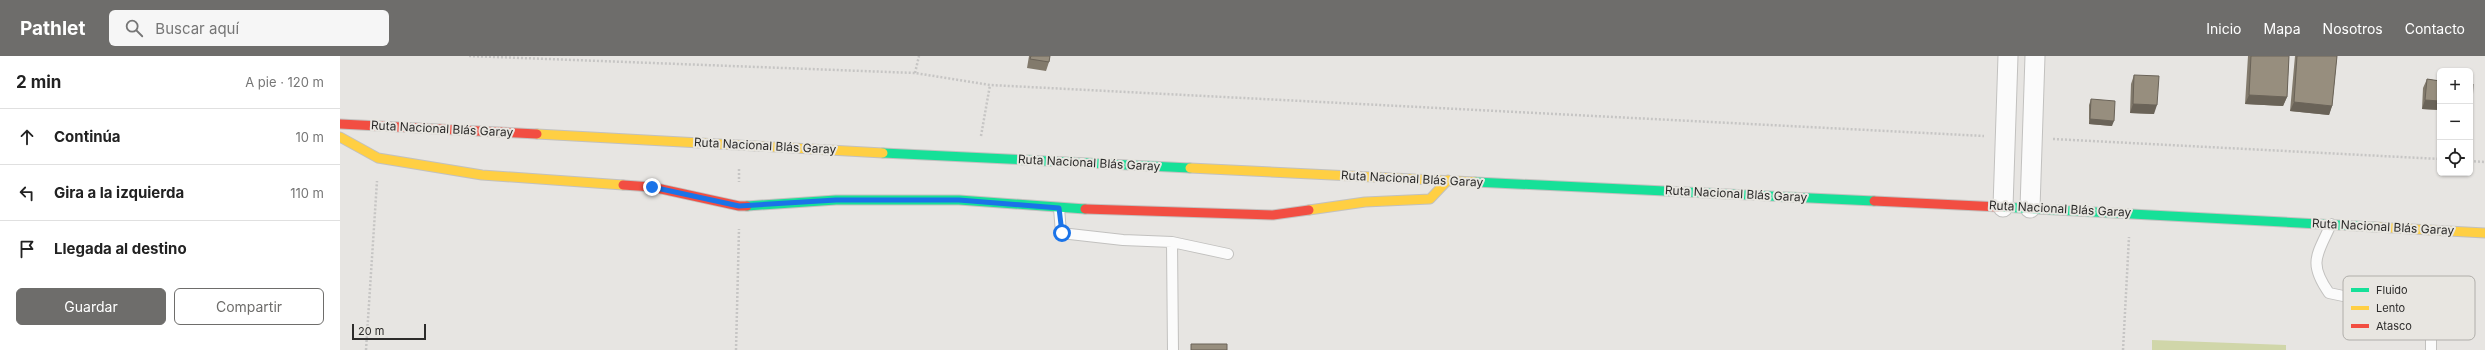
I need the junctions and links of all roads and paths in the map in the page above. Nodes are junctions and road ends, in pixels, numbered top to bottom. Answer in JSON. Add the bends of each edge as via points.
{"nodes":[{"id":1,"x":469,"y":56,"type":"edge"},
{"id":2,"x":919,"y":56,"type":"edge"},
{"id":3,"x":2008,"y":56,"type":"edge"},
{"id":4,"x":2035,"y":56,"type":"edge"},
{"id":5,"x":915,"y":74,"type":"junction"},
{"id":6,"x":990,"y":85,"type":"junction"},
{"id":7,"x":340,"y":124,"type":"edge"},
{"id":8,"x":340,"y":137,"type":"edge"},
{"id":9,"x":2005,"y":137,"type":"junction"},
{"id":10,"x":2033,"y":138,"type":"junction"},
{"id":11,"x":739,"y":144,"type":"junction"},
{"id":12,"x":378,"y":158,"type":"junction"},
{"id":13,"x":978,"y":158,"type":"junction"},
{"id":14,"x":2437,"y":159,"type":"edge"},
{"id":15,"x":2473,"y":161,"type":"edge"},
{"id":16,"x":2485,"y":162,"type":"edge"},
{"id":17,"x":1448,"y":180,"type":"junction"},
{"id":18,"x":739,"y":206,"type":"junction"},
{"id":19,"x":2003,"y":207,"type":"junction"},
{"id":20,"x":1059,"y":208,"type":"junction"},
{"id":21,"x":2030,"y":208,"type":"junction"},
{"id":22,"x":2130,"y":213,"type":"junction"},
{"id":23,"x":2332,"y":224,"type":"junction"},
{"id":24,"x":2485,"y":232,"type":"edge"},
{"id":25,"x":1172,"y":242,"type":"junction"},
{"id":26,"x":1228,"y":254,"type":"dead end"},
{"id":27,"x":2343,"y":296,"type":"edge"},
{"id":28,"x":366,"y":350,"type":"edge"},
{"id":29,"x":736,"y":350,"type":"edge"},
{"id":30,"x":1173,"y":350,"type":"edge"},
{"id":31,"x":2122,"y":350,"type":"edge"}],
"edges":[{"from":1,"to":5,"type":"path"},
{"from":2,"to":5,"type":"path"},
{"from":3,"to":9,"type":"street"},
{"from":4,"to":10,"type":"street"},
{"from":5,"to":6,"type":"path"},
{"from":6,"to":9,"type":"path"},
{"from":6,"to":13,"type":"path"},
{"from":7,"to":11,"type":"main road","name":"Ruta Nacional Blás Garay"},
{"from":8,"to":12,"type":"main road"},
{"from":9,"to":19,"type":"street"},
{"from":10,"to":14,"type":"path"},
{"from":10,"to":21,"type":"street"},
{"from":11,"to":13,"type":"main road","name":"Ruta Nacional Blás Garay"},
{"from":11,"to":18,"type":"path"},
{"from":12,"to":18,"type":"main road","via":[[482,175],[652,187]]},
{"from":12,"to":28,"type":"path"},
{"from":13,"to":17,"type":"main road","name":"Ruta Nacional Blás Garay"},
{"from":15,"to":16,"type":"path"},
{"from":17,"to":19,"type":"main road","name":"Ruta Nacional Blás Garay"},
{"from":17,"to":20,"type":"main road","via":[[1430,199],[1365,202],[1273,215]]},
{"from":18,"to":20,"type":"main road","via":[[836,200],[959,200]]},
{"from":18,"to":29,"type":"path"},
{"from":19,"to":21,"type":"main road","name":"Ruta Nacional Blás Garay"},
{"from":20,"to":25,"type":"lane","via":[[1062,233],[1123,240]]},
{"from":21,"to":22,"type":"main road","name":"Ruta Nacional Blás Garay"},
{"from":22,"to":23,"type":"main road","name":"Ruta Nacional Blás Garay"},
{"from":22,"to":31,"type":"path"},
{"from":23,"to":24,"type":"main road","name":"Ruta Nacional Blás Garay"},
{"from":23,"to":27,"type":"lane","via":[[2315,259],[2318,277],[2329,293]]},
{"from":25,"to":26,"type":"lane"},
{"from":25,"to":30,"type":"lane"}]}
